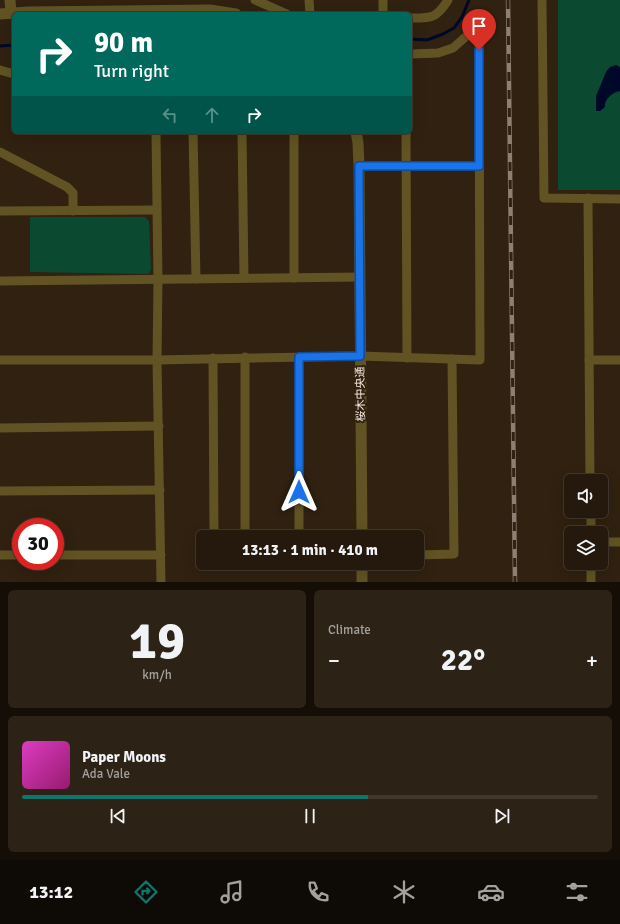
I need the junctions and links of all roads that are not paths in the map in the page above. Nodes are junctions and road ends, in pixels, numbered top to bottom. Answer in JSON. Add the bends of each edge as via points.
{"nodes":[{"id":1,"x":10,"y":0,"type":"edge"},
{"id":2,"x":255,"y":0,"type":"edge"},
{"id":3,"x":310,"y":0,"type":"edge"},
{"id":4,"x":383,"y":0,"type":"edge"},
{"id":5,"x":448,"y":0,"type":"edge"},
{"id":6,"x":542,"y":0,"type":"edge"},
{"id":7,"x":28,"y":12,"type":"edge"},
{"id":8,"x":223,"y":12,"type":"edge"},
{"id":9,"x":283,"y":12,"type":"edge"},
{"id":10,"x":310,"y":12,"type":"edge"},
{"id":11,"x":383,"y":12,"type":"edge"},
{"id":12,"x":5,"y":14,"type":"edge"},
{"id":13,"x":412,"y":18,"type":"edge"},
{"id":14,"x":412,"y":54,"type":"edge"},
{"id":15,"x":0,"y":70,"type":"edge"},
{"id":16,"x":12,"y":73,"type":"edge"},
{"id":17,"x":156,"y":134,"type":"edge"},
{"id":18,"x":194,"y":134,"type":"edge"},
{"id":19,"x":242,"y":134,"type":"edge"},
{"id":20,"x":294,"y":134,"type":"edge"},
{"id":21,"x":356,"y":134,"type":"edge"},
{"id":22,"x":406,"y":134,"type":"edge"},
{"id":23,"x":0,"y":152,"type":"edge"},
{"id":24,"x":359,"y":166,"type":"junction"},
{"id":25,"x":479,"y":166,"type":"junction"},
{"id":26,"x":406,"y":167,"type":"junction"},
{"id":27,"x":588,"y":198,"type":"junction"},
{"id":28,"x":620,"y":199,"type":"edge"},
{"id":29,"x":157,"y":210,"type":"junction"},
{"id":30,"x":0,"y":211,"type":"edge"},
{"id":31,"x":73,"y":211,"type":"junction"},
{"id":32,"x":360,"y":277,"type":"junction"},
{"id":33,"x":196,"y":278,"type":"junction"},
{"id":34,"x":244,"y":278,"type":"junction"},
{"id":35,"x":294,"y":278,"type":"junction"},
{"id":36,"x":158,"y":280,"type":"junction"},
{"id":37,"x":0,"y":281,"type":"edge"},
{"id":38,"x":360,"y":356,"type":"junction"},
{"id":39,"x":244,"y":357,"type":"junction"},
{"id":40,"x":299,"y":357,"type":"junction"},
{"id":41,"x":213,"y":358,"type":"junction"},
{"id":42,"x":407,"y":358,"type":"junction"},
{"id":43,"x":452,"y":359,"type":"junction"},
{"id":44,"x":0,"y":360,"type":"edge"},
{"id":45,"x":157,"y":360,"type":"junction"},
{"id":46,"x":589,"y":360,"type":"junction"},
{"id":47,"x":620,"y":360,"type":"edge"},
{"id":48,"x":159,"y":426,"type":"junction"},
{"id":49,"x":0,"y":428,"type":"edge"},
{"id":50,"x":590,"y":474,"type":"edge"},
{"id":51,"x":160,"y":490,"type":"junction"},
{"id":52,"x":0,"y":491,"type":"edge"},
{"id":53,"x":214,"y":530,"type":"edge"},
{"id":54,"x":245,"y":530,"type":"edge"},
{"id":55,"x":299,"y":530,"type":"edge"},
{"id":56,"x":362,"y":530,"type":"edge"},
{"id":57,"x":608,"y":542,"type":"edge"},
{"id":58,"x":620,"y":542,"type":"edge"},
{"id":59,"x":0,"y":555,"type":"edge"},
{"id":60,"x":12,"y":555,"type":"edge"},
{"id":61,"x":64,"y":555,"type":"edge"},
{"id":62,"x":161,"y":555,"type":"junction"},
{"id":63,"x":424,"y":555,"type":"edge"},
{"id":64,"x":362,"y":570,"type":"edge"},
{"id":65,"x":591,"y":570,"type":"edge"},
{"id":66,"x":161,"y":582,"type":"edge"},
{"id":67,"x":362,"y":582,"type":"edge"},
{"id":68,"x":591,"y":582,"type":"edge"}],
"edges":[{"from":1,"to":12,"type":"street"},
{"from":2,"to":9,"type":"street"},
{"from":3,"to":10,"type":"street"},
{"from":4,"to":11,"type":"street"},
{"from":5,"to":13,"type":"street","via":[[441,11],[430,18]]},
{"from":6,"to":27,"type":"street","via":[[544,198]]},
{"from":7,"to":8,"type":"street"},
{"from":14,"to":25,"type":"street","via":[[438,53],[453,48],[470,33],[479,36]]},
{"from":15,"to":16,"type":"street"},
{"from":17,"to":29,"type":"street"},
{"from":18,"to":33,"type":"street"},
{"from":19,"to":34,"type":"street"},
{"from":20,"to":35,"type":"street"},
{"from":21,"to":24,"type":"street","name":"桜木中央通"},
{"from":22,"to":26,"type":"street"},
{"from":23,"to":31,"type":"street","via":[[67,187],[73,193]]},
{"from":24,"to":26,"type":"street"},
{"from":24,"to":32,"type":"street","name":"桜木中央通"},
{"from":25,"to":26,"type":"street"},
{"from":25,"to":43,"type":"street","via":[[480,360]]},
{"from":26,"to":42,"type":"street"},
{"from":27,"to":28,"type":"street"},
{"from":27,"to":46,"type":"street"},
{"from":29,"to":31,"type":"street"},
{"from":29,"to":36,"type":"street"},
{"from":30,"to":31,"type":"street"},
{"from":32,"to":35,"type":"street"},
{"from":32,"to":38,"type":"street","name":"桜木中央通"},
{"from":33,"to":34,"type":"street"},
{"from":33,"to":36,"type":"street"},
{"from":34,"to":35,"type":"street"},
{"from":36,"to":37,"type":"street"},
{"from":36,"to":45,"type":"street"},
{"from":38,"to":40,"type":"street"},
{"from":38,"to":42,"type":"street"},
{"from":38,"to":56,"type":"street","name":"桜木中央通"},
{"from":39,"to":40,"type":"street"},
{"from":39,"to":41,"type":"street"},
{"from":39,"to":54,"type":"street"},
{"from":40,"to":55,"type":"street"},
{"from":41,"to":45,"type":"street"},
{"from":41,"to":53,"type":"street"},
{"from":42,"to":43,"type":"street"},
{"from":43,"to":63,"type":"street","via":[[454,554]]},
{"from":44,"to":45,"type":"street"},
{"from":45,"to":48,"type":"street"},
{"from":46,"to":47,"type":"street"},
{"from":46,"to":50,"type":"street"},
{"from":48,"to":49,"type":"street"},
{"from":48,"to":51,"type":"street"},
{"from":51,"to":52,"type":"street"},
{"from":51,"to":62,"type":"street"},
{"from":57,"to":58,"type":"street"},
{"from":59,"to":60,"type":"street"},
{"from":61,"to":62,"type":"street"},
{"from":62,"to":66,"type":"street"},
{"from":64,"to":67,"type":"street"},
{"from":65,"to":68,"type":"street"}]}
